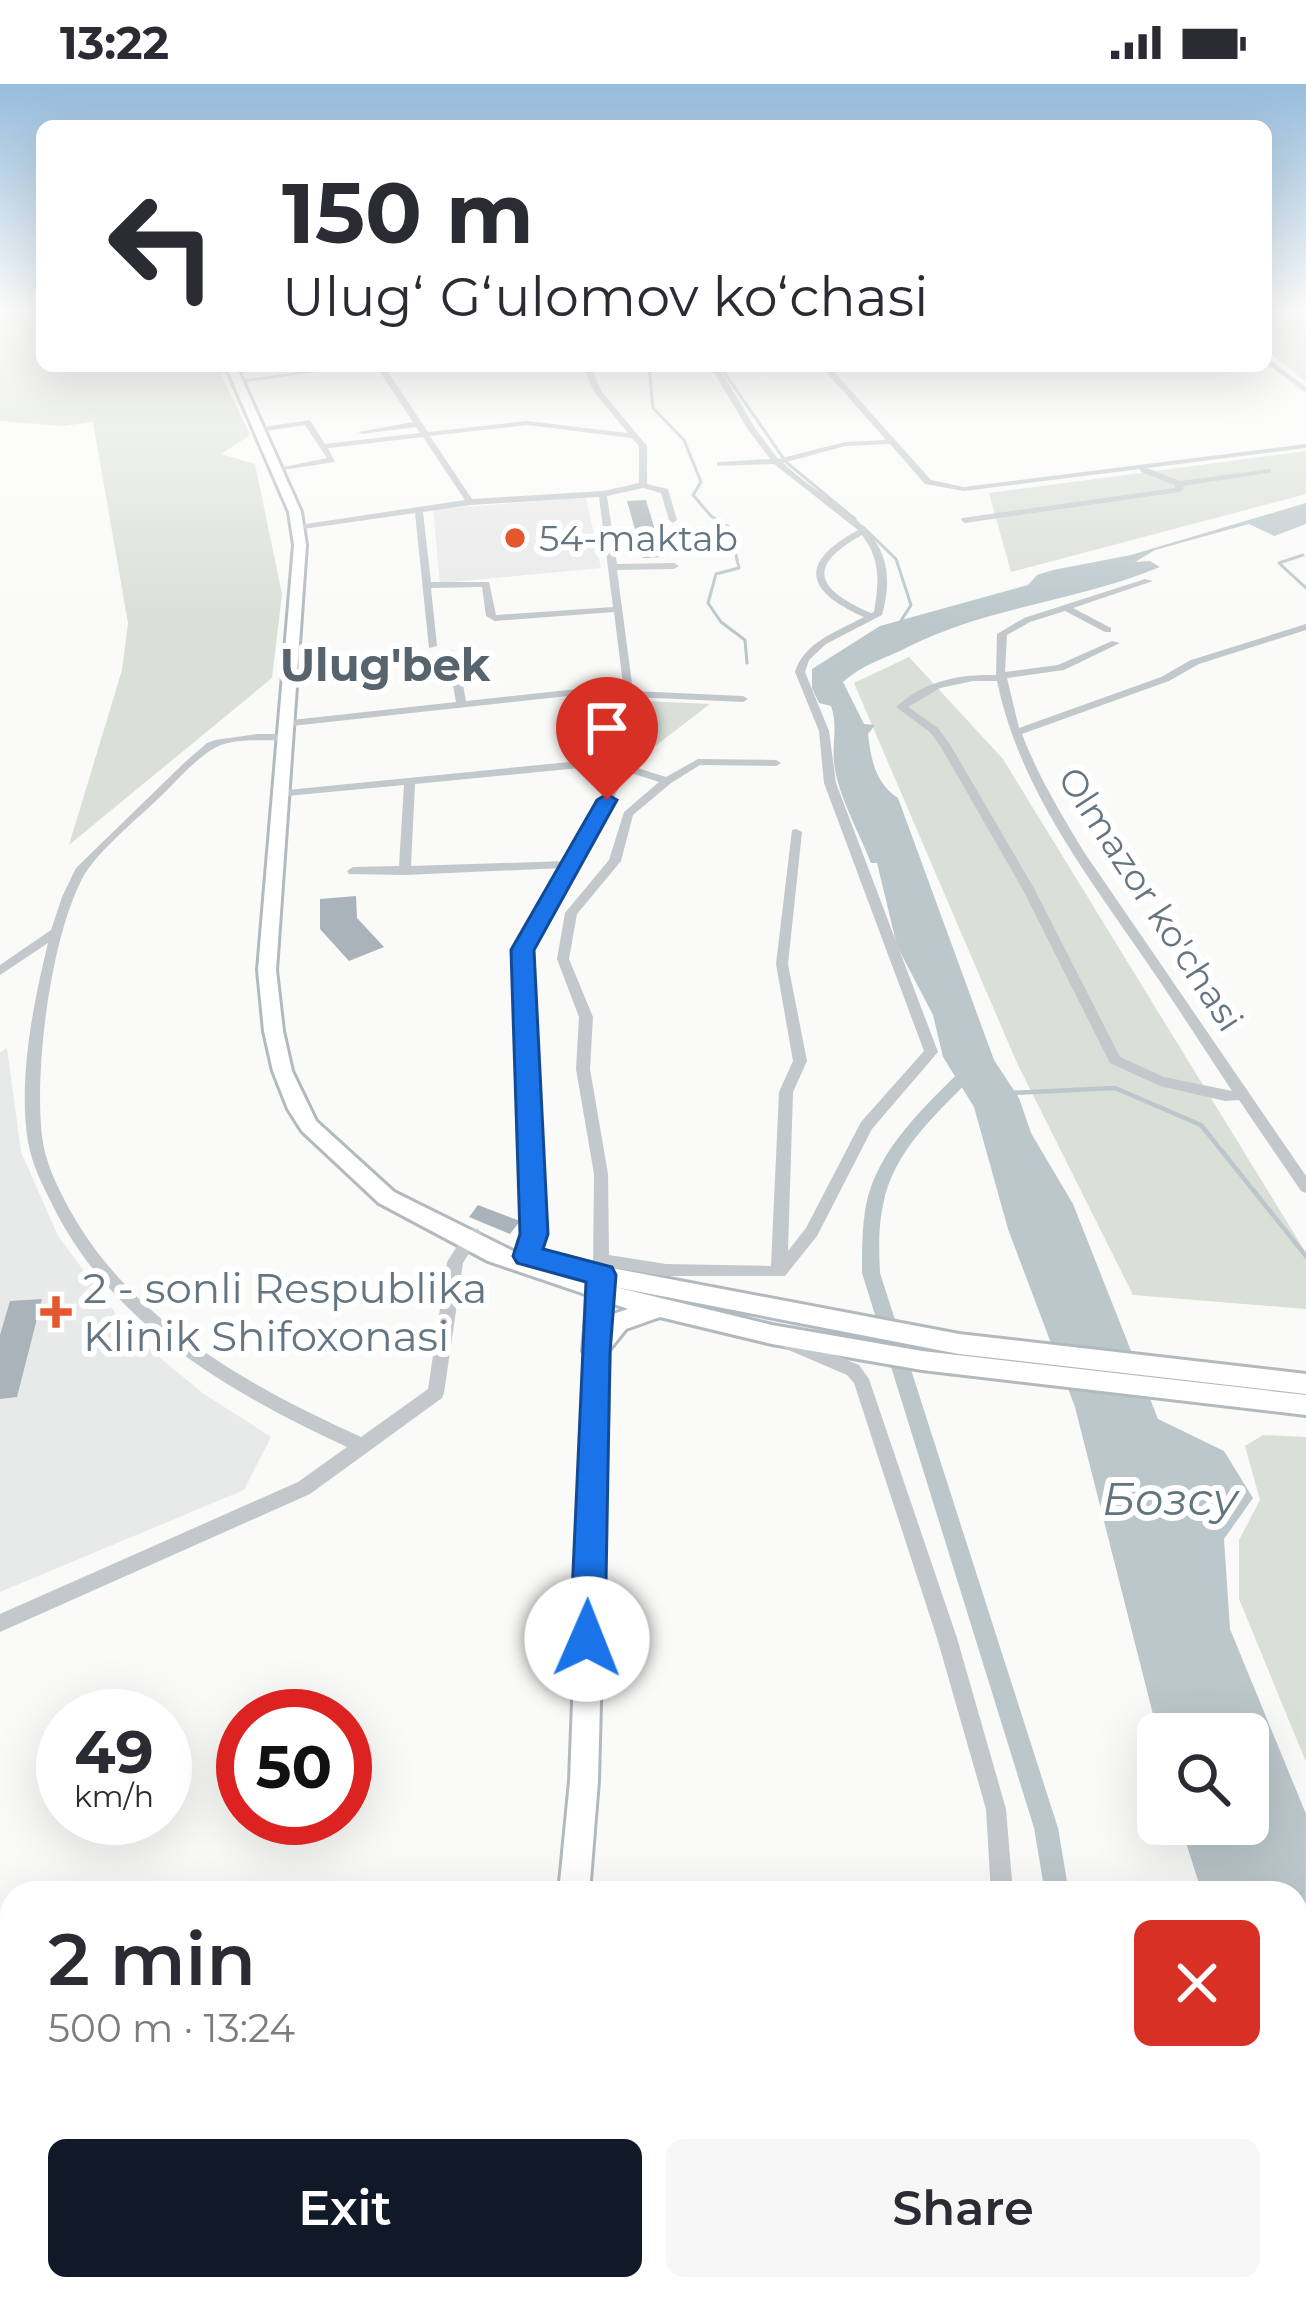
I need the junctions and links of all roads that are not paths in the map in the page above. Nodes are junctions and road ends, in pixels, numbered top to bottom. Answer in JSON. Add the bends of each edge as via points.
{"nodes":[{"id":1,"x":254,"y":413,"type":"edge"},
{"id":2,"x":258,"y":413,"type":"edge"},
{"id":3,"x":411,"y":413,"type":"edge"},
{"id":4,"x":616,"y":413,"type":"edge"},
{"id":5,"x":746,"y":413,"type":"edge"},
{"id":6,"x":866,"y":413,"type":"edge"},
{"id":7,"x":418,"y":424,"type":"junction"},
{"id":8,"x":266,"y":429,"type":"junction"},
{"id":9,"x":425,"y":434,"type":"junction"},
{"id":10,"x":635,"y":436,"type":"junction"},
{"id":11,"x":321,"y":442,"type":"junction"},
{"id":12,"x":890,"y":442,"type":"junction"},
{"id":13,"x":1306,"y":446,"type":"edge"},
{"id":14,"x":778,"y":461,"type":"junction"},
{"id":15,"x":720,"y":464,"type":"dead end"},
{"id":16,"x":283,"y":468,"type":"junction"},
{"id":17,"x":1140,"y":468,"type":"junction"},
{"id":18,"x":1268,"y":472,"type":"dead end"},
{"id":19,"x":643,"y":484,"type":"junction"},
{"id":20,"x":1179,"y":484,"type":"junction"},
{"id":21,"x":603,"y":494,"type":"junction"},
{"id":22,"x":470,"y":502,"type":"junction"},
{"id":23,"x":419,"y":510,"type":"junction"},
{"id":24,"x":673,"y":520,"type":"dead end"},
{"id":25,"x":965,"y":520,"type":"dead end"},
{"id":26,"x":302,"y":527,"type":"junction"},
{"id":27,"x":863,"y":531,"type":"junction"},
{"id":28,"x":674,"y":566,"type":"dead end"},
{"id":29,"x":613,"y":567,"type":"junction"},
{"id":30,"x":1148,"y":581,"type":"dead end"},
{"id":31,"x":429,"y":585,"type":"junction"},
{"id":32,"x":1066,"y":608,"type":"junction"},
{"id":33,"x":618,"y":609,"type":"junction"},
{"id":34,"x":870,"y":616,"type":"junction"},
{"id":35,"x":1306,"y":627,"type":"edge"},
{"id":36,"x":1108,"y":630,"type":"dead end"},
{"id":37,"x":1115,"y":644,"type":"dead end"},
{"id":38,"x":432,"y":646,"type":"dead end"},
{"id":39,"x":452,"y":653,"type":"dead end"},
{"id":40,"x":1002,"y":677,"type":"junction"},
{"id":41,"x":628,"y":690,"type":"junction"},
{"id":42,"x":743,"y":698,"type":"dead end"},
{"id":43,"x":461,"y":703,"type":"junction"},
{"id":44,"x":288,"y":730,"type":"junction"},
{"id":45,"x":1016,"y":734,"type":"junction"},
{"id":46,"x":776,"y":763,"type":"dead end"},
{"id":47,"x":626,"y":764,"type":"junction"},
{"id":48,"x":410,"y":781,"type":"junction"},
{"id":49,"x":667,"y":781,"type":"junction"},
{"id":50,"x":287,"y":793,"type":"junction"},
{"id":51,"x":796,"y":832,"type":"dead end"},
{"id":52,"x":571,"y":864,"type":"junction"},
{"id":53,"x":405,"y":871,"type":"junction"},
{"id":54,"x":353,"y":872,"type":"dead end"},
{"id":55,"x":54,"y":933,"type":"junction"},
{"id":56,"x":0,"y":971,"type":"edge"},
{"id":57,"x":1242,"y":1095,"type":"junction"},
{"id":58,"x":1306,"y":1187,"type":"edge"},
{"id":59,"x":470,"y":1238,"type":"junction"},
{"id":60,"x":523,"y":1261,"type":"junction"},
{"id":61,"x":779,"y":1272,"type":"junction"},
{"id":62,"x":601,"y":1276,"type":"junction"},
{"id":63,"x":661,"y":1308,"type":"junction"},
{"id":64,"x":756,"y":1329,"type":"junction"},
{"id":65,"x":844,"y":1334,"type":"junction"},
{"id":66,"x":595,"y":1353,"type":"junction"},
{"id":67,"x":1184,"y":1382,"type":"junction"},
{"id":68,"x":1306,"y":1384,"type":"edge"},
{"id":69,"x":1306,"y":1405,"type":"edge"},
{"id":70,"x":363,"y":1446,"type":"junction"},
{"id":71,"x":0,"y":1623,"type":"edge"},
{"id":72,"x":575,"y":1881,"type":"edge"},
{"id":73,"x":1001,"y":1881,"type":"edge"}],
"edges":[{"from":1,"to":26,"type":"main road"},
{"from":2,"to":8,"type":"main road"},
{"from":3,"to":7,"type":"street"},
{"from":4,"to":10,"type":"street"},
{"from":5,"to":14,"type":"street"},
{"from":6,"to":12,"type":"street"},
{"from":7,"to":9,"type":"street"},
{"from":7,"to":11,"type":"street"},
{"from":8,"to":11,"type":"street","via":[[307,422]]},
{"from":8,"to":16,"type":"main road"},
{"from":9,"to":10,"type":"street","via":[[527,423]]},
{"from":9,"to":11,"type":"street"},
{"from":9,"to":22,"type":"street"},
{"from":10,"to":19,"type":"street","via":[[643,446]]},
{"from":11,"to":16,"type":"street","via":[[332,460]]},
{"from":12,"to":14,"type":"street"},
{"from":12,"to":17,"type":"street","via":[[928,482],[964,489]]},
{"from":13,"to":17,"type":"street"},
{"from":14,"to":15,"type":"street"},
{"from":14,"to":27,"type":"street"},
{"from":16,"to":26,"type":"main road"},
{"from":17,"to":20,"type":"street"},
{"from":18,"to":20,"type":"street"},
{"from":19,"to":21,"type":"street"},
{"from":19,"to":24,"type":"street","via":[[665,491]]},
{"from":20,"to":25,"type":"street"},
{"from":21,"to":22,"type":"street"},
{"from":21,"to":29,"type":"street"},
{"from":22,"to":23,"type":"street"},
{"from":23,"to":26,"type":"street"},
{"from":23,"to":31,"type":"street"},
{"from":26,"to":44,"type":"main road"},
{"from":27,"to":34,"type":"street","via":[[885,560],[888,582],[879,613]]},
{"from":27,"to":34,"type":"street","via":[[830,546],[818,568],[821,587],[839,604]]},
{"from":28,"to":29,"type":"street"},
{"from":29,"to":33,"type":"street"},
{"from":30,"to":32,"type":"street"},
{"from":31,"to":33,"type":"street","via":[[485,584],[495,618]]},
{"from":31,"to":38,"type":"street"},
{"from":32,"to":36,"type":"street"},
{"from":32,"to":40,"type":"street","via":[[1002,634]]},
{"from":33,"to":41,"type":"street"},
{"from":34,"to":61,"type":"street","via":[[823,642],[800,671],[824,731],[830,784],[931,1052],[866,1126],[812,1232]]},
{"from":35,"to":45,"type":"street"},
{"from":37,"to":40,"type":"street","via":[[1060,668]]},
{"from":39,"to":43,"type":"street"},
{"from":40,"to":45,"type":"street","name":"Olmazor ko'chasi"},
{"from":40,"to":57,"type":"street","via":[[953,678],[901,707],[946,746],[1115,1060],[1160,1081]]},
{"from":41,"to":42,"type":"street"},
{"from":41,"to":43,"type":"street"},
{"from":41,"to":47,"type":"street"},
{"from":43,"to":44,"type":"street"},
{"from":44,"to":50,"type":"main road"},
{"from":44,"to":55,"type":"street","via":[[209,746],[80,870]]},
{"from":44,"to":59,"type":"main road","via":[[267,970],[288,1084],[325,1145],[388,1197]]},
{"from":45,"to":57,"type":"street","name":"Olmazor ko'chasi","via":[[1049,807]]},
{"from":46,"to":49,"type":"street","via":[[698,762]]},
{"from":47,"to":48,"type":"street"},
{"from":47,"to":49,"type":"street"},
{"from":47,"to":52,"type":"street"},
{"from":48,"to":50,"type":"street"},
{"from":48,"to":53,"type":"street"},
{"from":49,"to":62,"type":"street","via":[[628,814],[615,861],[580,898],[564,939],[563,959],[586,1016],[583,1069],[601,1174]]},
{"from":50,"to":59,"type":"main road","via":[[275,969],[296,1081],[319,1122],[352,1156]]},
{"from":51,"to":61,"type":"street","via":[[782,964],[800,1060],[786,1092]]},
{"from":52,"to":53,"type":"street"},
{"from":52,"to":60,"type":"street","via":[[522,950],[534,1234]]},
{"from":53,"to":54,"type":"street"},
{"from":55,"to":56,"type":"street"},
{"from":55,"to":70,"type":"street","via":[[32,1061],[40,1163],[92,1257],[150,1322],[214,1371]]},
{"from":57,"to":58,"type":"street","name":"Olmazor ko'chasi"},
{"from":59,"to":60,"type":"main road"},
{"from":59,"to":70,"type":"street","via":[[455,1262],[440,1388]]},
{"from":60,"to":62,"type":"main road"},
{"from":61,"to":62,"type":"street"},
{"from":62,"to":63,"type":"main road"},
{"from":62,"to":65,"type":"main road"},
{"from":62,"to":66,"type":"main road"},
{"from":63,"to":64,"type":"main road"},
{"from":63,"to":66,"type":"main road","via":[[618,1322]]},
{"from":64,"to":65,"type":"main road"},
{"from":64,"to":73,"type":"street","via":[[861,1379],[996,1809]]},
{"from":65,"to":67,"type":"main road"},
{"from":66,"to":72,"type":"main road"},
{"from":67,"to":68,"type":"main road"},
{"from":67,"to":69,"type":"main road"},
{"from":70,"to":71,"type":"street","via":[[304,1488]]}]}
